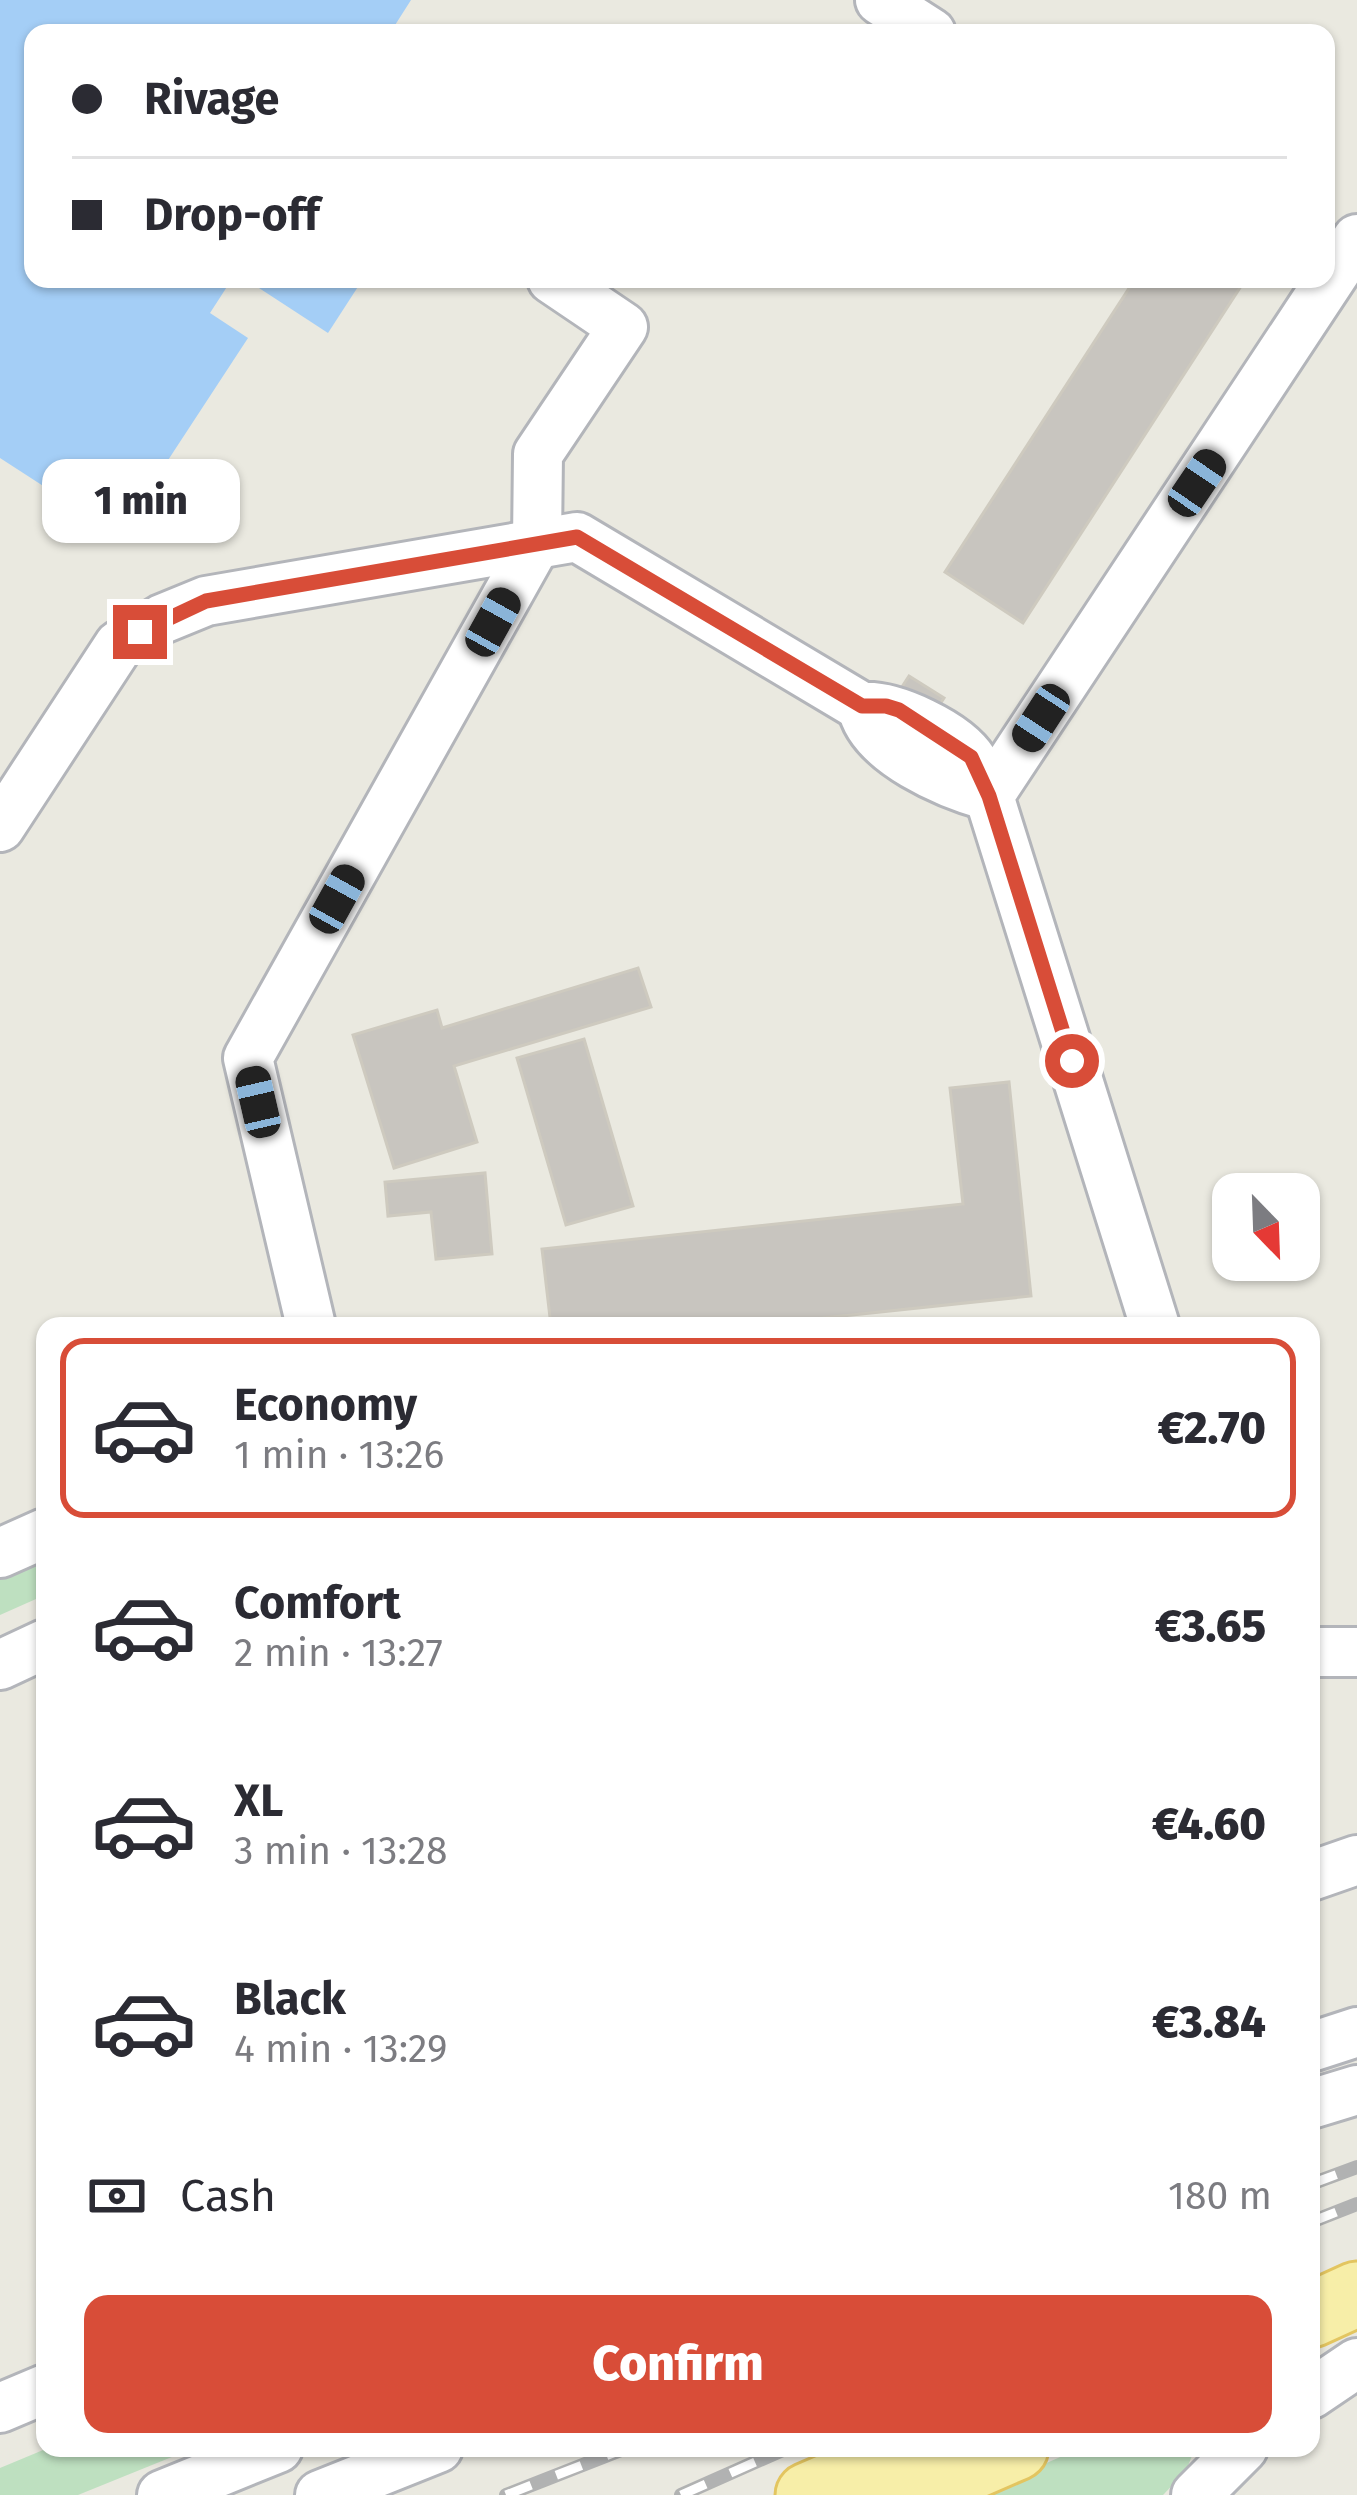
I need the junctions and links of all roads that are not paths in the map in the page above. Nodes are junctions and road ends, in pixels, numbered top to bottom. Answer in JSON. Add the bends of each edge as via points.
{"nodes":[{"id":1,"x":880,"y":0,"type":"edge"},
{"id":2,"x":917,"y":24,"type":"edge"},
{"id":3,"x":1357,"y":239,"type":"edge"},
{"id":4,"x":1335,"y":265,"type":"edge"},
{"id":5,"x":565,"y":288,"type":"edge"},
{"id":6,"x":1317,"y":288,"type":"edge"},
{"id":7,"x":537,"y":542,"type":"junction"},
{"id":8,"x":989,"y":796,"type":"junction"},
{"id":9,"x":0,"y":827,"type":"edge"},
{"id":10,"x":309,"y":1317,"type":"edge"},
{"id":11,"x":1152,"y":1317,"type":"edge"},
{"id":12,"x":36,"y":1537,"type":"edge"},
{"id":13,"x":0,"y":1553,"type":"edge"},
{"id":14,"x":36,"y":1648,"type":"edge"},
{"id":15,"x":1320,"y":1652,"type":"edge"},
{"id":16,"x":1357,"y":1652,"type":"edge"},
{"id":17,"x":0,"y":1665,"type":"edge"},
{"id":18,"x":1357,"y":1861,"type":"edge"},
{"id":19,"x":1320,"y":1873,"type":"edge"},
{"id":20,"x":1357,"y":2032,"type":"edge"},
{"id":21,"x":1320,"y":2044,"type":"edge"},
{"id":22,"x":1357,"y":2090,"type":"edge"},
{"id":23,"x":1320,"y":2101,"type":"edge"},
{"id":24,"x":1357,"y":2257,"type":"edge"},
{"id":25,"x":1320,"y":2273,"type":"edge"},
{"id":26,"x":1357,"y":2294,"type":"edge"},
{"id":27,"x":1320,"y":2311,"type":"edge"},
{"id":28,"x":1357,"y":2363,"type":"edge"},
{"id":29,"x":1320,"y":2388,"type":"edge"},
{"id":30,"x":36,"y":2393,"type":"edge"},
{"id":31,"x":0,"y":2408,"type":"edge"},
{"id":32,"x":256,"y":2457,"type":"edge"},
{"id":33,"x":415,"y":2457,"type":"edge"},
{"id":34,"x":895,"y":2457,"type":"edge"},
{"id":35,"x":995,"y":2457,"type":"edge"},
{"id":36,"x":1234,"y":2457,"type":"edge"},
{"id":37,"x":162,"y":2495,"type":"edge"},
{"id":38,"x":320,"y":2495,"type":"edge"},
{"id":39,"x":808,"y":2495,"type":"edge"},
{"id":40,"x":908,"y":2495,"type":"edge"},
{"id":41,"x":1196,"y":2495,"type":"edge"}],
"edges":[{"from":1,"to":2,"type":"street"},
{"from":3,"to":4,"type":"street"},
{"from":5,"to":7,"type":"street","via":[[623,327],[538,454]]},
{"from":6,"to":8,"type":"street"},
{"from":7,"to":8,"type":"street","via":[[577,537],[862,706],[899,710],[971,757]]},
{"from":7,"to":9,"type":"street","via":[[206,601],[162,619],[119,645]]},
{"from":7,"to":10,"type":"street","via":[[248,1058]]},
{"from":8,"to":11,"type":"street"},
{"from":12,"to":13,"type":"street"},
{"from":14,"to":17,"type":"street"},
{"from":15,"to":16,"type":"street"},
{"from":18,"to":19,"type":"street"},
{"from":20,"to":21,"type":"street"},
{"from":22,"to":23,"type":"street"},
{"from":24,"to":25,"type":"main road"},
{"from":26,"to":27,"type":"main road"},
{"from":28,"to":29,"type":"street"},
{"from":30,"to":31,"type":"street"},
{"from":32,"to":37,"type":"street"},
{"from":33,"to":38,"type":"street"},
{"from":34,"to":39,"type":"main road"},
{"from":35,"to":40,"type":"main road"},
{"from":36,"to":41,"type":"street"}]}
